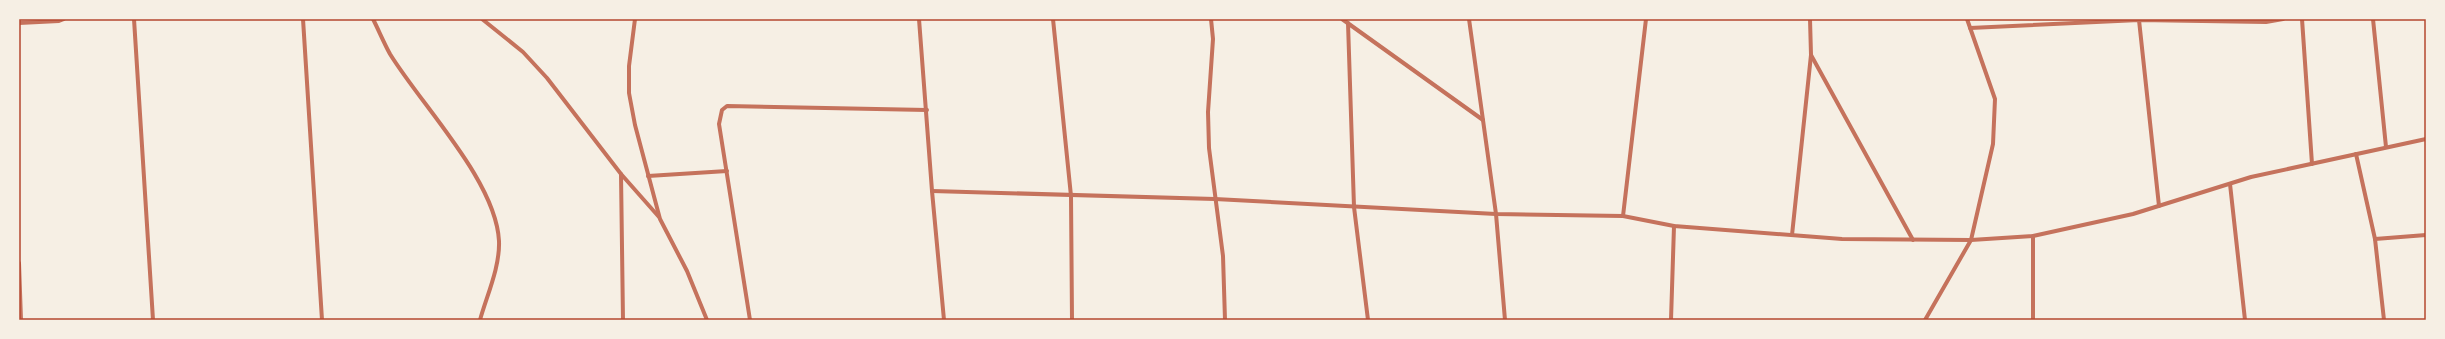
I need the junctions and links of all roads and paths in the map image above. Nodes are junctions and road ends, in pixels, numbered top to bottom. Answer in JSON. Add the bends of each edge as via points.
{"nodes":[{"id":1,"x":64,"y":19,"type":"edge"},
{"id":2,"x":134,"y":19,"type":"edge"},
{"id":3,"x":303,"y":19,"type":"edge"},
{"id":4,"x":373,"y":19,"type":"edge"},
{"id":5,"x":482,"y":19,"type":"edge"},
{"id":6,"x":634,"y":19,"type":"edge"},
{"id":7,"x":920,"y":19,"type":"edge"},
{"id":8,"x":1053,"y":19,"type":"edge"},
{"id":9,"x":1211,"y":19,"type":"edge"},
{"id":10,"x":1342,"y":19,"type":"edge"},
{"id":11,"x":1469,"y":19,"type":"edge"},
{"id":12,"x":1646,"y":19,"type":"edge"},
{"id":13,"x":1810,"y":19,"type":"edge"},
{"id":14,"x":1967,"y":19,"type":"edge"},
{"id":15,"x":2283,"y":19,"type":"edge"},
{"id":16,"x":2302,"y":19,"type":"edge"},
{"id":17,"x":2373,"y":19,"type":"edge"},
{"id":18,"x":2122,"y":20,"type":"edge"},
{"id":19,"x":2139,"y":20,"type":"junction"},
{"id":20,"x":19,"y":23,"type":"edge"},
{"id":21,"x":1348,"y":23,"type":"junction"},
{"id":22,"x":1970,"y":28,"type":"junction"},
{"id":23,"x":1811,"y":55,"type":"junction"},
{"id":24,"x":927,"y":110,"type":"junction"},
{"id":25,"x":1483,"y":120,"type":"junction"},
{"id":26,"x":2426,"y":139,"type":"edge"},
{"id":27,"x":2386,"y":147,"type":"junction"},
{"id":28,"x":2356,"y":154,"type":"junction"},
{"id":29,"x":2312,"y":164,"type":"junction"},
{"id":30,"x":727,"y":171,"type":"junction"},
{"id":31,"x":621,"y":174,"type":"junction"},
{"id":32,"x":648,"y":176,"type":"junction"},
{"id":33,"x":2230,"y":184,"type":"junction"},
{"id":34,"x":932,"y":191,"type":"junction"},
{"id":35,"x":1071,"y":196,"type":"junction"},
{"id":36,"x":1215,"y":199,"type":"junction"},
{"id":37,"x":2159,"y":206,"type":"junction"},
{"id":38,"x":1354,"y":207,"type":"junction"},
{"id":39,"x":1496,"y":214,"type":"junction"},
{"id":40,"x":1623,"y":216,"type":"junction"},
{"id":41,"x":660,"y":219,"type":"junction"},
{"id":42,"x":1674,"y":226,"type":"junction"},
{"id":43,"x":1792,"y":235,"type":"junction"},
{"id":44,"x":2426,"y":235,"type":"edge"},
{"id":45,"x":2034,"y":236,"type":"junction"},
{"id":46,"x":2375,"y":239,"type":"junction"},
{"id":47,"x":1913,"y":240,"type":"junction"},
{"id":48,"x":1971,"y":240,"type":"junction"},
{"id":49,"x":19,"y":263,"type":"edge"},
{"id":50,"x":21,"y":320,"type":"edge"},
{"id":51,"x":153,"y":320,"type":"edge"},
{"id":52,"x":322,"y":320,"type":"edge"},
{"id":53,"x":480,"y":320,"type":"edge"},
{"id":54,"x":623,"y":320,"type":"edge"},
{"id":55,"x":707,"y":320,"type":"edge"},
{"id":56,"x":750,"y":320,"type":"edge"},
{"id":57,"x":944,"y":320,"type":"edge"},
{"id":58,"x":1072,"y":320,"type":"edge"},
{"id":59,"x":1225,"y":320,"type":"edge"},
{"id":60,"x":1368,"y":320,"type":"edge"},
{"id":61,"x":1505,"y":320,"type":"edge"},
{"id":62,"x":1671,"y":320,"type":"edge"},
{"id":63,"x":1925,"y":320,"type":"edge"},
{"id":64,"x":2032,"y":320,"type":"edge"},
{"id":65,"x":2245,"y":320,"type":"edge"},
{"id":66,"x":2384,"y":320,"type":"edge"}],
"edges":[{"from":1,"to":20,"type":"street"},
{"from":2,"to":51,"type":"street"},
{"from":3,"to":52,"type":"street"},
{"from":4,"to":53,"type":"street","via":[[390,54],[478,178],[496,217],[499,242],[496,266]]},
{"from":5,"to":31,"type":"street","via":[[523,52],[547,78]]},
{"from":6,"to":32,"type":"street","via":[[629,93]]},
{"from":7,"to":24,"type":"street"},
{"from":8,"to":35,"type":"street"},
{"from":9,"to":36,"type":"street","via":[[1213,39],[1208,112]]},
{"from":10,"to":21,"type":"street"},
{"from":11,"to":25,"type":"street"},
{"from":12,"to":40,"type":"street"},
{"from":13,"to":23,"type":"street"},
{"from":14,"to":22,"type":"street"},
{"from":15,"to":19,"type":"street","via":[[2266,22]]},
{"from":16,"to":29,"type":"street"},
{"from":17,"to":27,"type":"street"},
{"from":18,"to":19,"type":"street"},
{"from":18,"to":22,"type":"street"},
{"from":19,"to":37,"type":"street"},
{"from":21,"to":25,"type":"street"},
{"from":21,"to":38,"type":"street"},
{"from":22,"to":48,"type":"street","via":[[1994,100],[1995,124],[1993,144]]},
{"from":23,"to":43,"type":"street"},
{"from":23,"to":47,"type":"street"},
{"from":24,"to":30,"type":"street","via":[[727,106],[722,110],[719,124]]},
{"from":24,"to":34,"type":"street"},
{"from":25,"to":39,"type":"street"},
{"from":26,"to":27,"type":"street"},
{"from":27,"to":28,"type":"street"},
{"from":28,"to":29,"type":"street"},
{"from":28,"to":46,"type":"street"},
{"from":29,"to":33,"type":"street"},
{"from":30,"to":32,"type":"street"},
{"from":30,"to":56,"type":"street"},
{"from":31,"to":41,"type":"street"},
{"from":31,"to":54,"type":"street"},
{"from":32,"to":41,"type":"street"},
{"from":33,"to":37,"type":"street"},
{"from":33,"to":65,"type":"street"},
{"from":34,"to":35,"type":"street"},
{"from":34,"to":57,"type":"street"},
{"from":35,"to":36,"type":"street"},
{"from":35,"to":58,"type":"street"},
{"from":36,"to":38,"type":"street"},
{"from":36,"to":59,"type":"street","via":[[1223,256]]},
{"from":37,"to":45,"type":"street"},
{"from":38,"to":39,"type":"street"},
{"from":38,"to":60,"type":"street"},
{"from":39,"to":40,"type":"street"},
{"from":39,"to":61,"type":"street"},
{"from":40,"to":42,"type":"street"},
{"from":41,"to":55,"type":"street","via":[[687,271]]},
{"from":42,"to":43,"type":"street"},
{"from":42,"to":62,"type":"street"},
{"from":43,"to":47,"type":"street"},
{"from":44,"to":46,"type":"street"},
{"from":45,"to":48,"type":"street"},
{"from":45,"to":64,"type":"street"},
{"from":46,"to":66,"type":"street"},
{"from":47,"to":48,"type":"street"},
{"from":48,"to":63,"type":"street"},
{"from":49,"to":50,"type":"street"}]}
